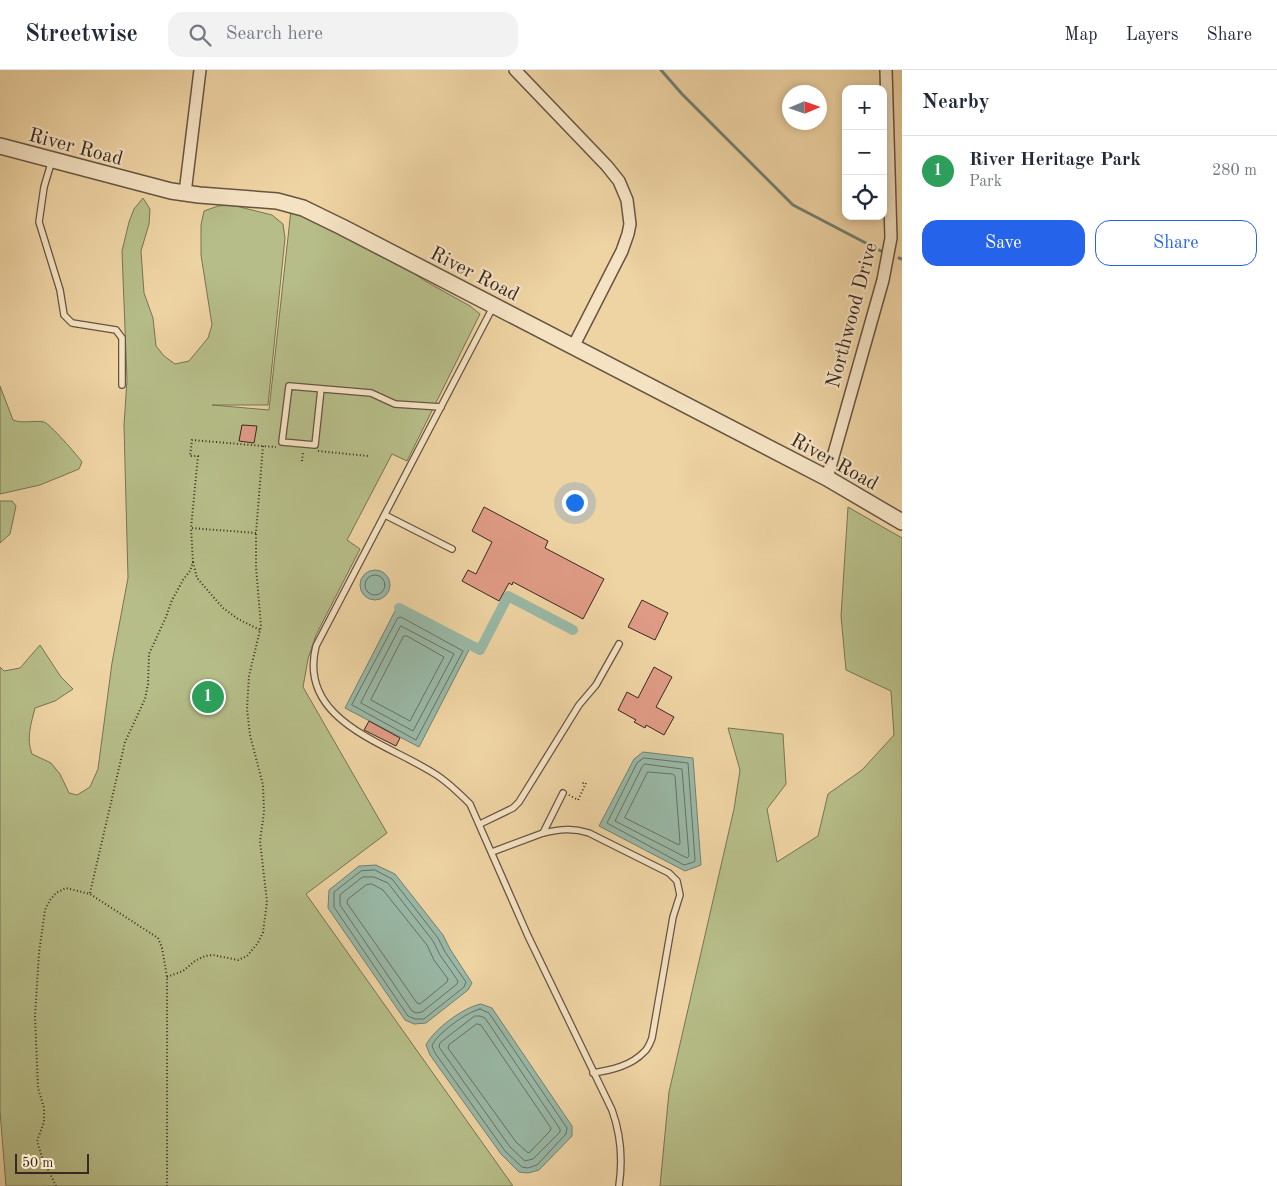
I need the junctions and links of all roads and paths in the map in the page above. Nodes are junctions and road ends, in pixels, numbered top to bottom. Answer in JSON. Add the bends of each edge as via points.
{"nodes":[{"id":1,"x":200,"y":70,"type":"edge"},
{"id":2,"x":515,"y":70,"type":"edge"},
{"id":3,"x":886,"y":70,"type":"edge"},
{"id":4,"x":0,"y":146,"type":"edge"},
{"id":5,"x":52,"y":160,"type":"junction"},
{"id":6,"x":185,"y":193,"type":"junction"},
{"id":7,"x":494,"y":306,"type":"junction"},
{"id":8,"x":574,"y":346,"type":"junction"},
{"id":9,"x":122,"y":385,"type":"dead end"},
{"id":10,"x":321,"y":389,"type":"junction"},
{"id":11,"x":441,"y":407,"type":"junction"},
{"id":12,"x":263,"y":446,"type":"junction"},
{"id":13,"x":280,"y":448,"type":"dead end"},
{"id":14,"x":298,"y":449,"type":"dead end"},
{"id":15,"x":312,"y":451,"type":"dead end"},
{"id":16,"x":368,"y":456,"type":"dead end"},
{"id":17,"x":302,"y":461,"type":"dead end"},
{"id":18,"x":827,"y":478,"type":"junction"},
{"id":19,"x":385,"y":515,"type":"junction"},
{"id":20,"x":902,"y":522,"type":"edge"},
{"id":21,"x":191,"y":528,"type":"junction"},
{"id":22,"x":256,"y":533,"type":"junction"},
{"id":23,"x":452,"y":549,"type":"dead end"},
{"id":24,"x":193,"y":560,"type":"junction"},
{"id":25,"x":260,"y":630,"type":"junction"},
{"id":26,"x":619,"y":644,"type":"dead end"},
{"id":27,"x":582,"y":783,"type":"dead end"},
{"id":28,"x":563,"y":793,"type":"joint"},
{"id":29,"x":480,"y":824,"type":"junction"},
{"id":30,"x":543,"y":832,"type":"junction"},
{"id":31,"x":492,"y":852,"type":"junction"},
{"id":32,"x":90,"y":894,"type":"junction"},
{"id":33,"x":167,"y":977,"type":"junction"},
{"id":34,"x":593,"y":1073,"type":"junction"},
{"id":35,"x":56,"y":1186,"type":"edge"},
{"id":36,"x":167,"y":1186,"type":"edge"},
{"id":37,"x":619,"y":1186,"type":"edge"}],
"edges":[{"from":1,"to":6,"type":"street"},
{"from":2,"to":8,"type":"street","via":[[607,166],[619,180],[627,200],[630,224],[622,251]]},
{"from":3,"to":18,"type":"street","name":"Northwood Drive","via":[[891,238]]},
{"from":4,"to":5,"type":"street","name":"River Road"},
{"from":5,"to":6,"type":"street","name":"River Road"},
{"from":5,"to":9,"type":"lane","via":[[39,222],[60,290],[64,315],[72,324],[116,330],[122,338]]},
{"from":6,"to":7,"type":"street","name":"River Road","via":[[298,206]]},
{"from":7,"to":8,"type":"street","name":"River Road"},
{"from":7,"to":11,"type":"lane"},
{"from":8,"to":18,"type":"street","name":"River Road"},
{"from":10,"to":10,"type":"lane","via":[[289,386],[282,442],[315,445]]},
{"from":10,"to":11,"type":"lane","via":[[371,393],[395,404]]},
{"from":11,"to":19,"type":"lane"},
{"from":12,"to":13,"type":"path"},
{"from":12,"to":21,"type":"path","via":[[192,440],[190,456],[198,456]]},
{"from":12,"to":22,"type":"path"},
{"from":14,"to":17,"type":"path","via":[[303,450]]},
{"from":15,"to":16,"type":"path"},
{"from":18,"to":20,"type":"street","name":"River Road"},
{"from":19,"to":23,"type":"lane"},
{"from":19,"to":29,"type":"lane","via":[[316,646],[315,682],[321,698],[336,716],[445,781],[470,804]]},
{"from":21,"to":22,"type":"path"},
{"from":21,"to":24,"type":"path"},
{"from":22,"to":25,"type":"path"},
{"from":24,"to":25,"type":"path","via":[[197,578],[223,608]]},
{"from":24,"to":32,"type":"path","via":[[149,654],[145,699],[125,742]]},
{"from":25,"to":33,"type":"path","via":[[249,676],[247,709],[250,736],[263,785],[260,841],[267,902],[263,932],[248,956],[238,960],[205,956]]},
{"from":26,"to":29,"type":"lane","via":[[519,802]]},
{"from":27,"to":28,"type":"path","via":[[586,784],[578,800]]},
{"from":28,"to":30,"type":"lane"},
{"from":29,"to":31,"type":"lane"},
{"from":30,"to":31,"type":"lane"},
{"from":30,"to":34,"type":"lane","via":[[577,829],[589,833],[670,873],[677,881],[680,895],[673,916],[652,1038],[645,1052],[634,1060]]},
{"from":31,"to":34,"type":"lane"},
{"from":32,"to":33,"type":"path","via":[[158,938]]},
{"from":32,"to":35,"type":"path","via":[[66,888],[50,900],[45,910],[39,953],[35,1016],[38,1088],[44,1122],[37,1141]]},
{"from":33,"to":36,"type":"path"},
{"from":34,"to":37,"type":"lane","via":[[612,1110],[619,1134],[622,1157]]}]}
